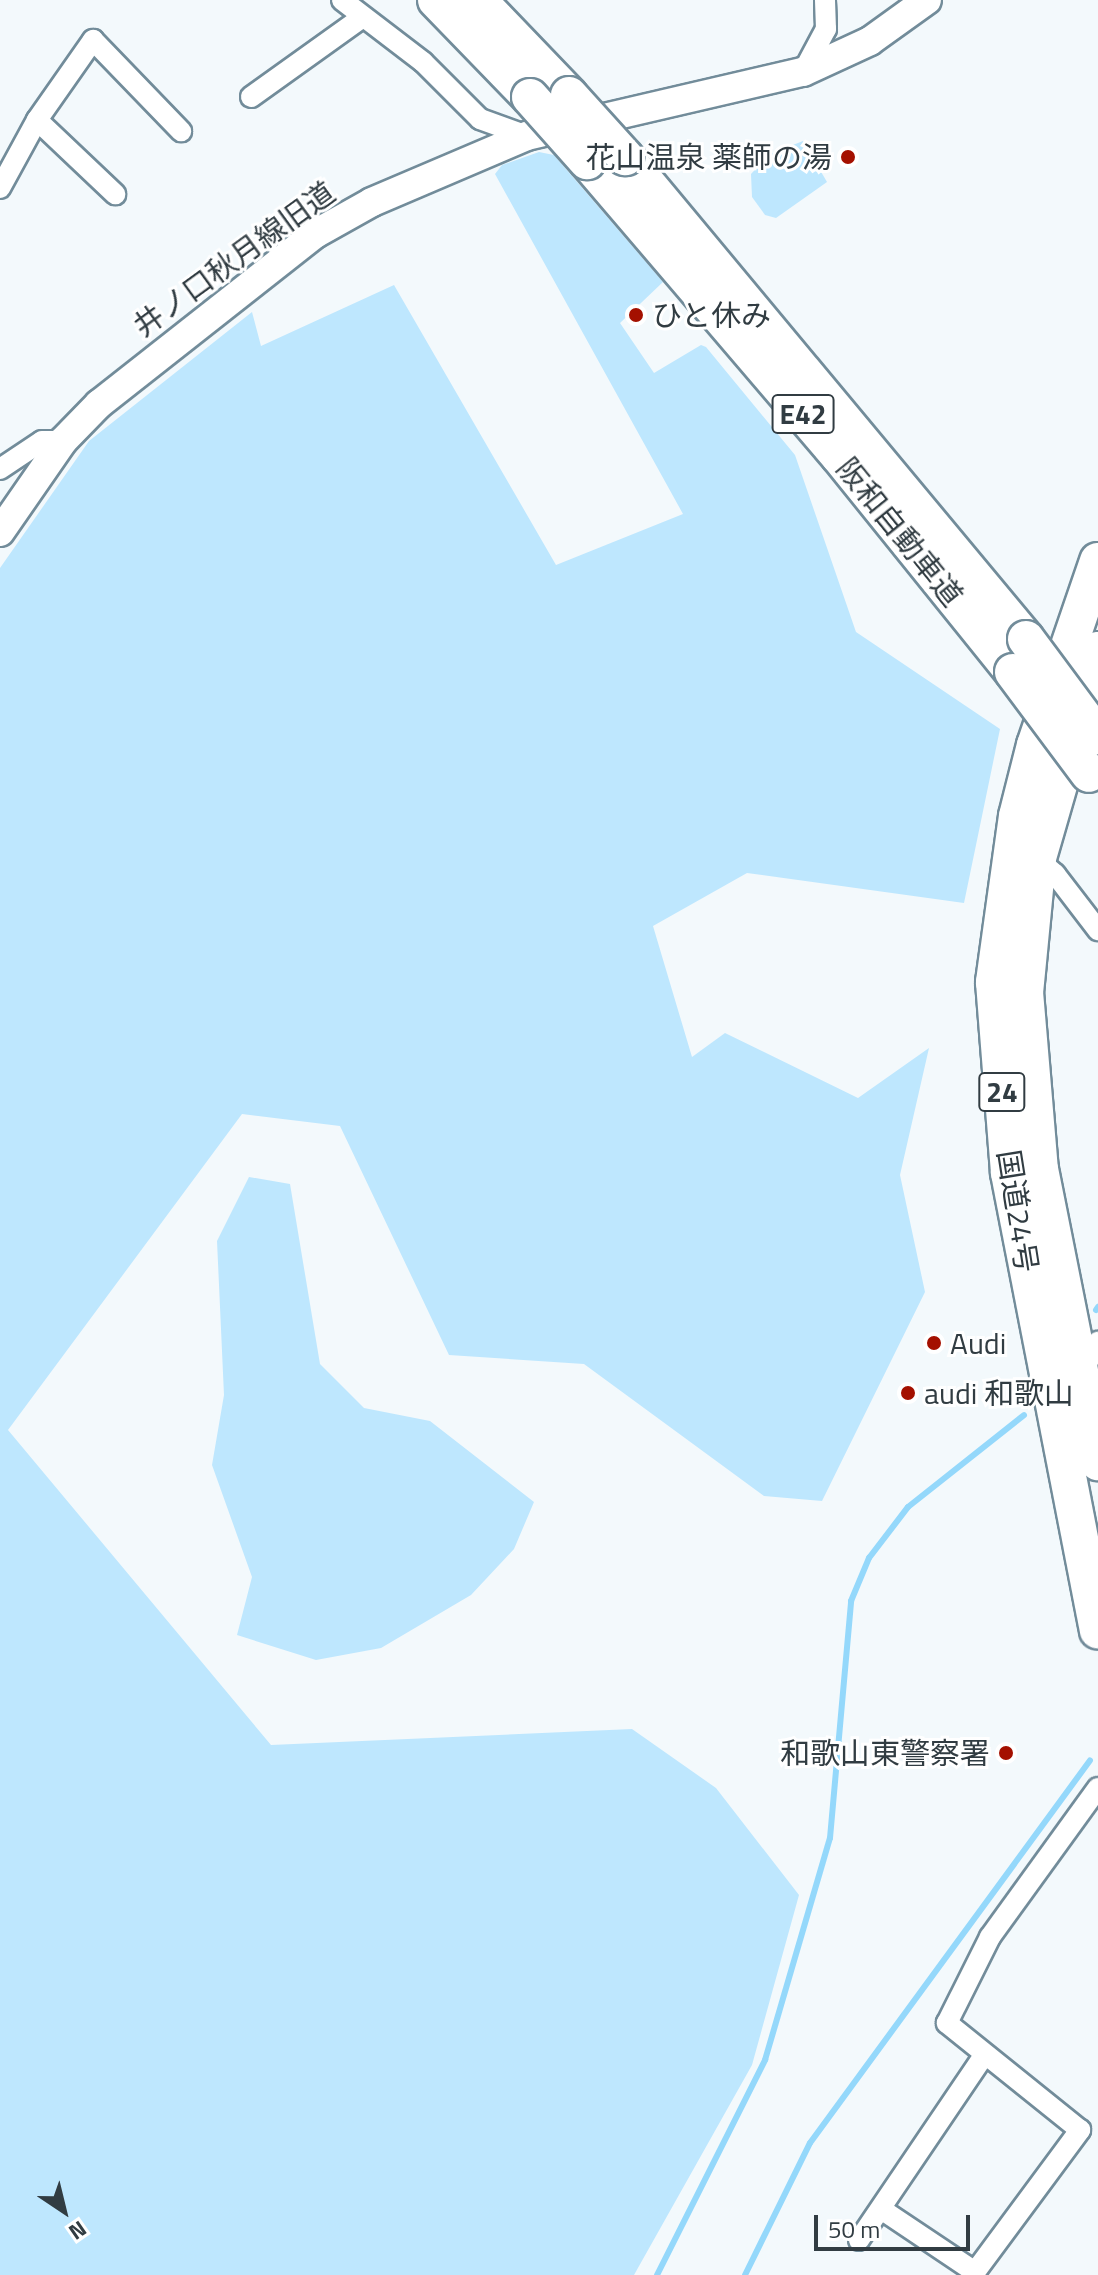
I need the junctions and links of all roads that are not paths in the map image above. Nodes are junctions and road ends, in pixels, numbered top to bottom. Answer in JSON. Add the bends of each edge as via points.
{"nodes":[{"id":1,"x":342,"y":0,"type":"edge"},
{"id":2,"x":436,"y":0,"type":"edge"},
{"id":3,"x":478,"y":0,"type":"edge"},
{"id":4,"x":825,"y":0,"type":"edge"},
{"id":5,"x":927,"y":0,"type":"edge"},
{"id":6,"x":360,"y":19,"type":"junction"},
{"id":7,"x":803,"y":72,"type":"junction"},
{"id":8,"x":251,"y":97,"type":"dead end"},
{"id":9,"x":37,"y":120,"type":"junction"},
{"id":10,"x":181,"y":131,"type":"dead end"},
{"id":11,"x":527,"y":136,"type":"junction"},
{"id":12,"x":0,"y":188,"type":"edge"},
{"id":13,"x":115,"y":194,"type":"dead end"},
{"id":14,"x":63,"y":441,"type":"junction"},
{"id":15,"x":0,"y":469,"type":"edge"},
{"id":16,"x":0,"y":532,"type":"edge"},
{"id":17,"x":1095,"y":581,"type":"edge"},
{"id":18,"x":1098,"y":650,"type":"edge"},
{"id":19,"x":1019,"y":656,"type":"junction"},
{"id":20,"x":1098,"y":736,"type":"edge"},
{"id":21,"x":1094,"y":780,"type":"edge"},
{"id":22,"x":1023,"y":858,"type":"junction"},
{"id":23,"x":1098,"y":930,"type":"edge"},
{"id":24,"x":1098,"y":1342,"type":"edge"},
{"id":25,"x":1081,"y":1375,"type":"junction"},
{"id":26,"x":1054,"y":1414,"type":"junction"},
{"id":27,"x":1098,"y":1462,"type":"edge"},
{"id":28,"x":1098,"y":1630,"type":"edge"},
{"id":29,"x":1098,"y":1788,"type":"edge"},
{"id":30,"x":983,"y":2057,"type":"junction"},
{"id":31,"x":881,"y":2209,"type":"junction"},
{"id":32,"x":859,"y":2240,"type":"dead end"}],
"edges":[{"from":1,"to":6,"type":"street"},
{"from":2,"to":19,"type":"highway","name":"阪和自動車道","number":"E42","bridge":true,"via":[[587,161],[839,456]]},
{"from":3,"to":19,"type":"highway","name":"阪和自動車道","number":"E42","bridge":true,"via":[[625,157]]},
{"from":4,"to":7,"type":"street","via":[[826,29]]},
{"from":5,"to":7,"type":"street","name":"井ノ口秋月線旧道","via":[[870,41]]},
{"from":6,"to":8,"type":"street"},
{"from":6,"to":11,"type":"street","via":[[423,62],[480,119]]},
{"from":7,"to":11,"type":"street","name":"井ノ口秋月線旧道"},
{"from":9,"to":10,"type":"street","via":[[93,40]]},
{"from":9,"to":12,"type":"street"},
{"from":9,"to":13,"type":"street"},
{"from":11,"to":14,"type":"street","name":"井ノ口秋月線旧道","via":[[372,202],[315,234],[126,380]]},
{"from":14,"to":15,"type":"street","via":[[42,441]]},
{"from":14,"to":16,"type":"street","name":"井ノ口秋月線旧道"},
{"from":17,"to":22,"type":"highway","name":"国道24号","number":"24","via":[[1035,745]]},
{"from":18,"to":22,"type":"highway","name":"国道24号","number":"24"},
{"from":19,"to":20,"type":"highway","name":"阪和自動車道","number":"E42","bridge":true},
{"from":19,"to":21,"type":"highway","name":"阪和自動車道","number":"E42","bridge":true},
{"from":22,"to":23,"type":"street"},
{"from":22,"to":25,"type":"highway","name":"国道24号","number":"24","via":[[1025,992],[1040,1169]]},
{"from":22,"to":26,"type":"highway","name":"国道24号","number":"24","via":[[994,982],[1009,1173]]},
{"from":24,"to":25,"type":"street"},
{"from":25,"to":26,"type":"street"},
{"from":25,"to":27,"type":"highway","name":"国道24号","number":"24"},
{"from":26,"to":28,"type":"highway","name":"国道24号","number":"24"},
{"from":29,"to":30,"type":"street","via":[[990,1937],[949,2018],[950,2029]]},
{"from":30,"to":31,"type":"street"},
{"from":30,"to":31,"type":"street","via":[[1080,2130],[975,2272]]},
{"from":31,"to":32,"type":"street"}]}
